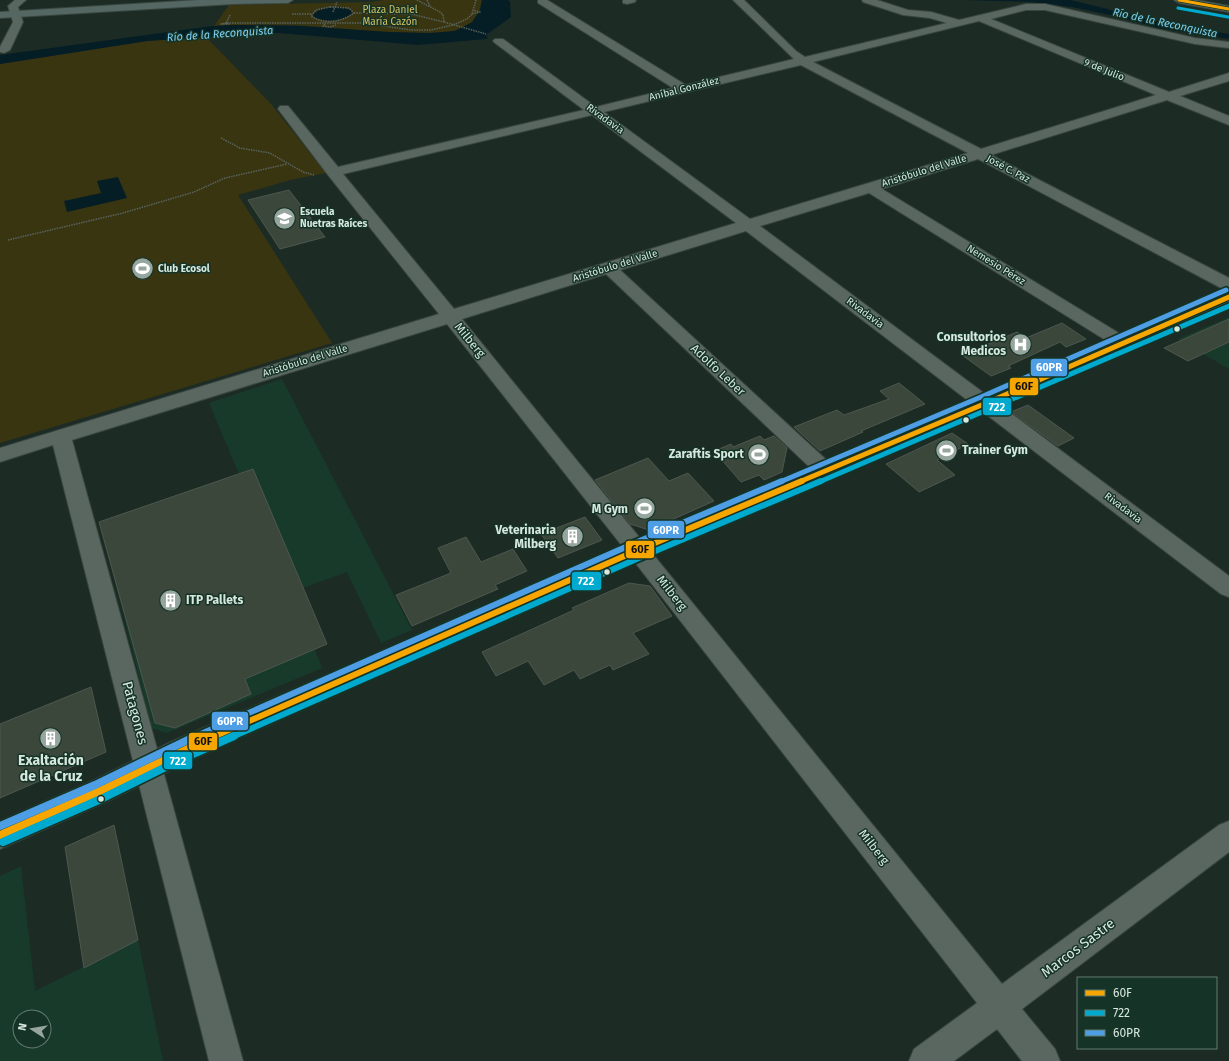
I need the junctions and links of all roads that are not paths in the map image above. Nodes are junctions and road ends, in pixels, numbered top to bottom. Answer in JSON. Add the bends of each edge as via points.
{"nodes":[{"id":1,"x":21,"y":0,"type":"edge"},
{"id":2,"x":233,"y":0,"type":"edge"},
{"id":3,"x":247,"y":0,"type":"edge"},
{"id":4,"x":288,"y":0,"type":"edge"},
{"id":5,"x":738,"y":0,"type":"edge"},
{"id":6,"x":867,"y":0,"type":"edge"},
{"id":7,"x":1179,"y":0,"type":"edge"},
{"id":8,"x":542,"y":2,"type":"dead end"},
{"id":9,"x":1229,"y":9,"type":"edge"},
{"id":10,"x":16,"y":14,"type":"junction"},
{"id":11,"x":0,"y":15,"type":"edge"},
{"id":12,"x":980,"y":18,"type":"junction"},
{"id":13,"x":958,"y":23,"type":"junction"},
{"id":14,"x":499,"y":41,"type":"dead end"},
{"id":15,"x":1229,"y":45,"type":"edge"},
{"id":16,"x":4,"y":50,"type":"dead end"},
{"id":17,"x":803,"y":60,"type":"junction"},
{"id":18,"x":1229,"y":77,"type":"edge"},
{"id":19,"x":683,"y":89,"type":"junction"},
{"id":20,"x":1168,"y":96,"type":"junction"},
{"id":21,"x":284,"y":109,"type":"dead end"},
{"id":22,"x":594,"y":111,"type":"junction"},
{"id":23,"x":1229,"y":121,"type":"edge"},
{"id":24,"x":979,"y":154,"type":"junction"},
{"id":25,"x":333,"y":172,"type":"junction"},
{"id":26,"x":871,"y":188,"type":"junction"},
{"id":27,"x":748,"y":225,"type":"junction"},
{"id":28,"x":609,"y":268,"type":"junction"},
{"id":29,"x":1229,"y":285,"type":"edge"},
{"id":30,"x":1229,"y":297,"type":"edge"},
{"id":31,"x":452,"y":316,"type":"junction"},
{"id":32,"x":1121,"y":342,"type":"junction"},
{"id":33,"x":984,"y":404,"type":"junction"},
{"id":34,"x":61,"y":436,"type":"junction"},
{"id":35,"x":0,"y":455,"type":"edge"},
{"id":36,"x":826,"y":471,"type":"junction"},
{"id":37,"x":638,"y":550,"type":"junction"},
{"id":38,"x":1229,"y":588,"type":"edge"},
{"id":39,"x":149,"y":766,"type":"junction"},
{"id":40,"x":1229,"y":835,"type":"edge"},
{"id":41,"x":0,"y":836,"type":"edge"},
{"id":42,"x":1000,"y":1007,"type":"junction"},
{"id":43,"x":226,"y":1061,"type":"edge"},
{"id":44,"x":926,"y":1061,"type":"edge"},
{"id":45,"x":1043,"y":1061,"type":"edge"}],
"edges":[{"from":1,"to":10,"type":"street","via":[[14,6]]},
{"from":2,"to":3,"type":"main road"},
{"from":2,"to":10,"type":"main road"},
{"from":3,"to":4,"type":"main road"},
{"from":5,"to":17,"type":"street","name":"José C. Paz","via":[[792,53]]},
{"from":6,"to":13,"type":"street","via":[[907,13]]},
{"from":7,"to":9,"type":"main road"},
{"from":8,"to":19,"type":"street"},
{"from":10,"to":11,"type":"main road"},
{"from":10,"to":16,"type":"street","via":[[18,22]]},
{"from":12,"to":13,"type":"street","name":"Aníbal González"},
{"from":12,"to":15,"type":"street","name":"Aníbal González","via":[[1035,6],[1045,7],[1195,41]]},
{"from":12,"to":20,"type":"street","name":"9 de Julio"},
{"from":13,"to":17,"type":"street","name":"Aníbal González"},
{"from":14,"to":22,"type":"street","name":"Rivadavia"},
{"from":17,"to":19,"type":"street","name":"Aníbal González"},
{"from":17,"to":24,"type":"street","name":"José C. Paz"},
{"from":18,"to":20,"type":"street","name":"Aristóbulo del Valle"},
{"from":19,"to":22,"type":"street","name":"Aníbal González"},
{"from":20,"to":23,"type":"street","name":"9 de Julio"},
{"from":20,"to":24,"type":"street","name":"Aristóbulo del Valle"},
{"from":21,"to":25,"type":"street","name":"Milberg"},
{"from":22,"to":25,"type":"street","name":"Aníbal González"},
{"from":22,"to":27,"type":"street","name":"Rivadavia"},
{"from":24,"to":26,"type":"street","name":"Aristóbulo del Valle"},
{"from":24,"to":29,"type":"street","name":"José C. Paz"},
{"from":25,"to":31,"type":"street","name":"Milberg"},
{"from":26,"to":27,"type":"street","name":"Aristóbulo del Valle"},
{"from":26,"to":32,"type":"street","name":"Nemesio Pérez"},
{"from":27,"to":28,"type":"street","name":"Aristóbulo del Valle"},
{"from":27,"to":33,"type":"street","name":"Rivadavia"},
{"from":28,"to":31,"type":"street","name":"Aristóbulo del Valle"},
{"from":28,"to":36,"type":"street","name":"Adolfo Leber"},
{"from":30,"to":32,"type":"main road"},
{"from":31,"to":34,"type":"street","name":"Aristóbulo del Valle"},
{"from":31,"to":37,"type":"street","name":"Milberg"},
{"from":32,"to":33,"type":"main road"},
{"from":33,"to":36,"type":"main road"},
{"from":33,"to":38,"type":"street","name":"Rivadavia"},
{"from":34,"to":35,"type":"street","name":"Aristóbulo del Valle"},
{"from":34,"to":39,"type":"street","name":"Patagones"},
{"from":36,"to":37,"type":"main road"},
{"from":37,"to":39,"type":"main road"},
{"from":37,"to":42,"type":"street","name":"Milberg"},
{"from":39,"to":41,"type":"main road"},
{"from":39,"to":43,"type":"street","name":"Patagones"},
{"from":40,"to":42,"type":"street","name":"Marcos Sastre"},
{"from":42,"to":44,"type":"street","name":"Marcos Sastre"},
{"from":42,"to":45,"type":"street","name":"Milberg"}]}
